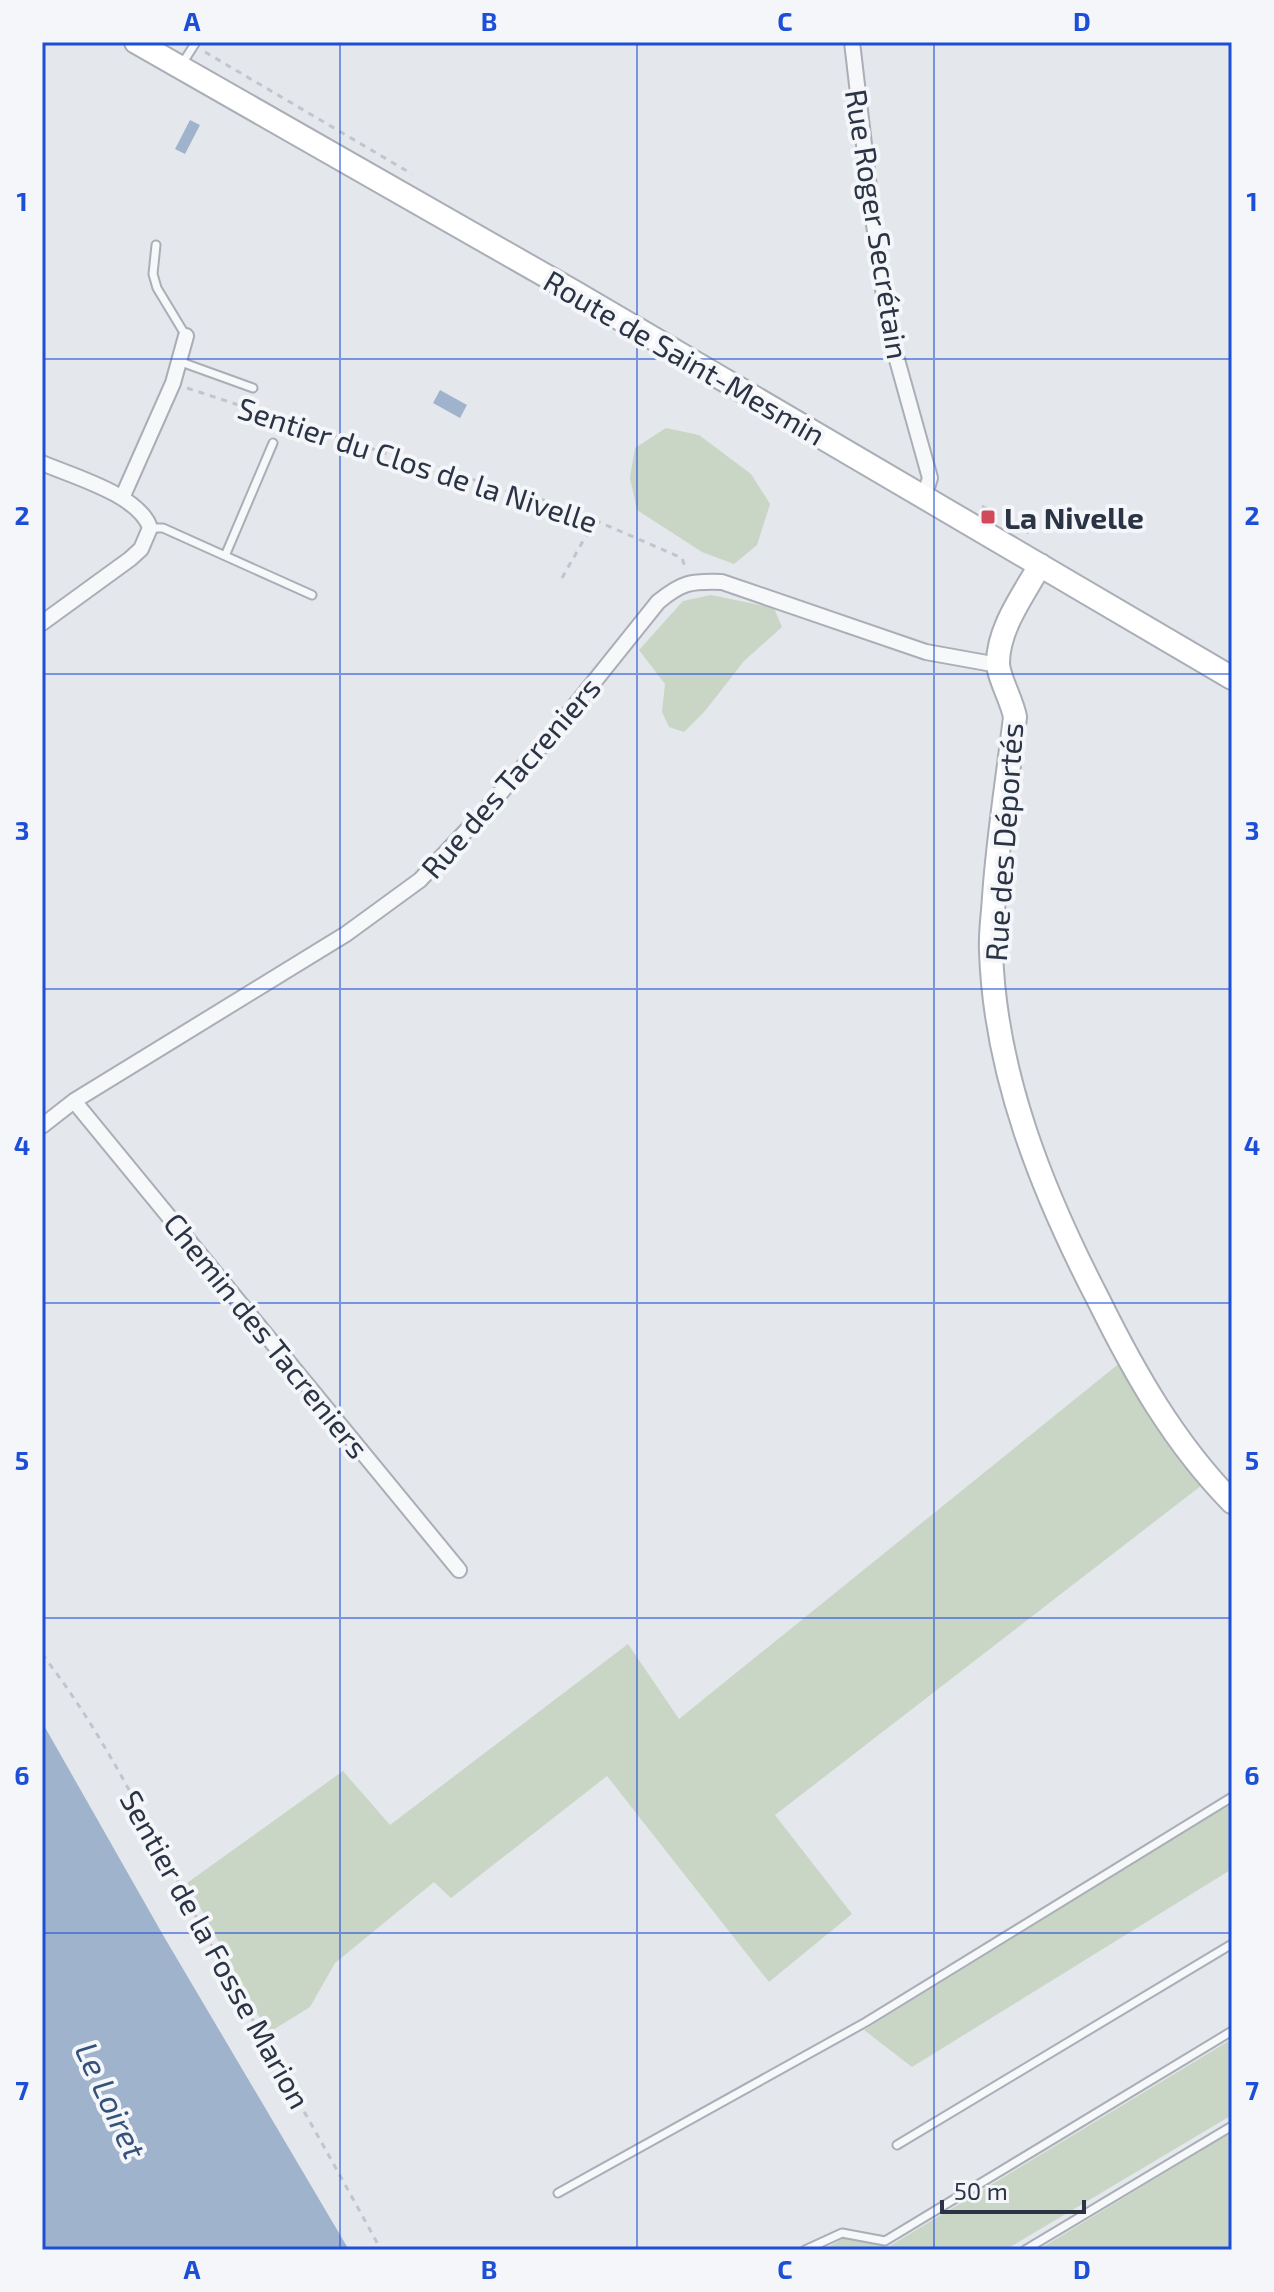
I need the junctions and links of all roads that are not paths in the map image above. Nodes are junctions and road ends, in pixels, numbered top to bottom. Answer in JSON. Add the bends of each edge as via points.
{"nodes":[{"id":1,"x":136,"y":42,"type":"edge"},
{"id":2,"x":196,"y":42,"type":"edge"},
{"id":3,"x":852,"y":42,"type":"edge"},
{"id":4,"x":180,"y":68,"type":"junction"},
{"id":5,"x":156,"y":245,"type":"dead end"},
{"id":6,"x":186,"y":336,"type":"joint"},
{"id":7,"x":181,"y":362,"type":"junction"},
{"id":8,"x":253,"y":388,"type":"dead end"},
{"id":9,"x":273,"y":443,"type":"dead end"},
{"id":10,"x":42,"y":463,"type":"edge"},
{"id":11,"x":924,"y":497,"type":"junction"},
{"id":12,"x":122,"y":498,"type":"junction"},
{"id":13,"x":150,"y":528,"type":"junction"},
{"id":14,"x":225,"y":556,"type":"junction"},
{"id":15,"x":1040,"y":565,"type":"junction"},
{"id":16,"x":312,"y":595,"type":"dead end"},
{"id":17,"x":42,"y":623,"type":"edge"},
{"id":18,"x":998,"y":665,"type":"junction"},
{"id":19,"x":1232,"y":678,"type":"edge"},
{"id":20,"x":74,"y":1101,"type":"junction"},
{"id":21,"x":42,"y":1126,"type":"edge"},
{"id":22,"x":1232,"y":1502,"type":"edge"},
{"id":23,"x":459,"y":1570,"type":"dead end"},
{"id":24,"x":1232,"y":1797,"type":"edge"},
{"id":25,"x":1232,"y":1944,"type":"edge"},
{"id":26,"x":1232,"y":2031,"type":"edge"},
{"id":27,"x":1232,"y":2126,"type":"edge"},
{"id":28,"x":897,"y":2145,"type":"dead end"},
{"id":29,"x":558,"y":2193,"type":"dead end"},
{"id":30,"x":805,"y":2250,"type":"edge"},
{"id":31,"x":1025,"y":2250,"type":"edge"}],
"edges":[{"from":1,"to":4,"type":"main road","name":"Route de Saint-Mesmin"},
{"from":2,"to":4,"type":"lane"},
{"from":3,"to":11,"type":"street","name":"Rue Roger Secrétain","via":[[889,331],[930,478]]},
{"from":4,"to":11,"type":"main road","name":"Route de Saint-Mesmin"},
{"from":5,"to":6,"type":"lane","via":[[157,288]]},
{"from":6,"to":7,"type":"street"},
{"from":7,"to":8,"type":"lane"},
{"from":7,"to":12,"type":"street"},
{"from":9,"to":14,"type":"lane"},
{"from":10,"to":12,"type":"street"},
{"from":11,"to":15,"type":"main road","name":"Route de Saint-Mesmin"},
{"from":12,"to":13,"type":"street","via":[[139,509]]},
{"from":13,"to":14,"type":"lane","via":[[163,528]]},
{"from":13,"to":17,"type":"street","via":[[130,559]]},
{"from":14,"to":16,"type":"lane"},
{"from":15,"to":18,"type":"main road","via":[[1005,630]]},
{"from":15,"to":19,"type":"main road","name":"Route de Saint-Mesmin"},
{"from":18,"to":20,"type":"street","name":"Rue des Tacreniers","via":[[926,652],[722,582],[691,581],[675,588],[420,880],[346,934]]},
{"from":18,"to":22,"type":"main road","name":"Rue des Déportés","via":[[1015,717],[991,951],[1017,1108],[1066,1237],[1126,1354],[1165,1420]]},
{"from":20,"to":21,"type":"street","name":"Rue des Tacreniers"},
{"from":20,"to":23,"type":"street","name":"Chemin des Tacreniers"},
{"from":24,"to":29,"type":"lane","via":[[866,2022]]},
{"from":25,"to":28,"type":"lane"},
{"from":26,"to":30,"type":"lane","via":[[885,2241],[842,2233]]},
{"from":27,"to":31,"type":"lane"}]}
